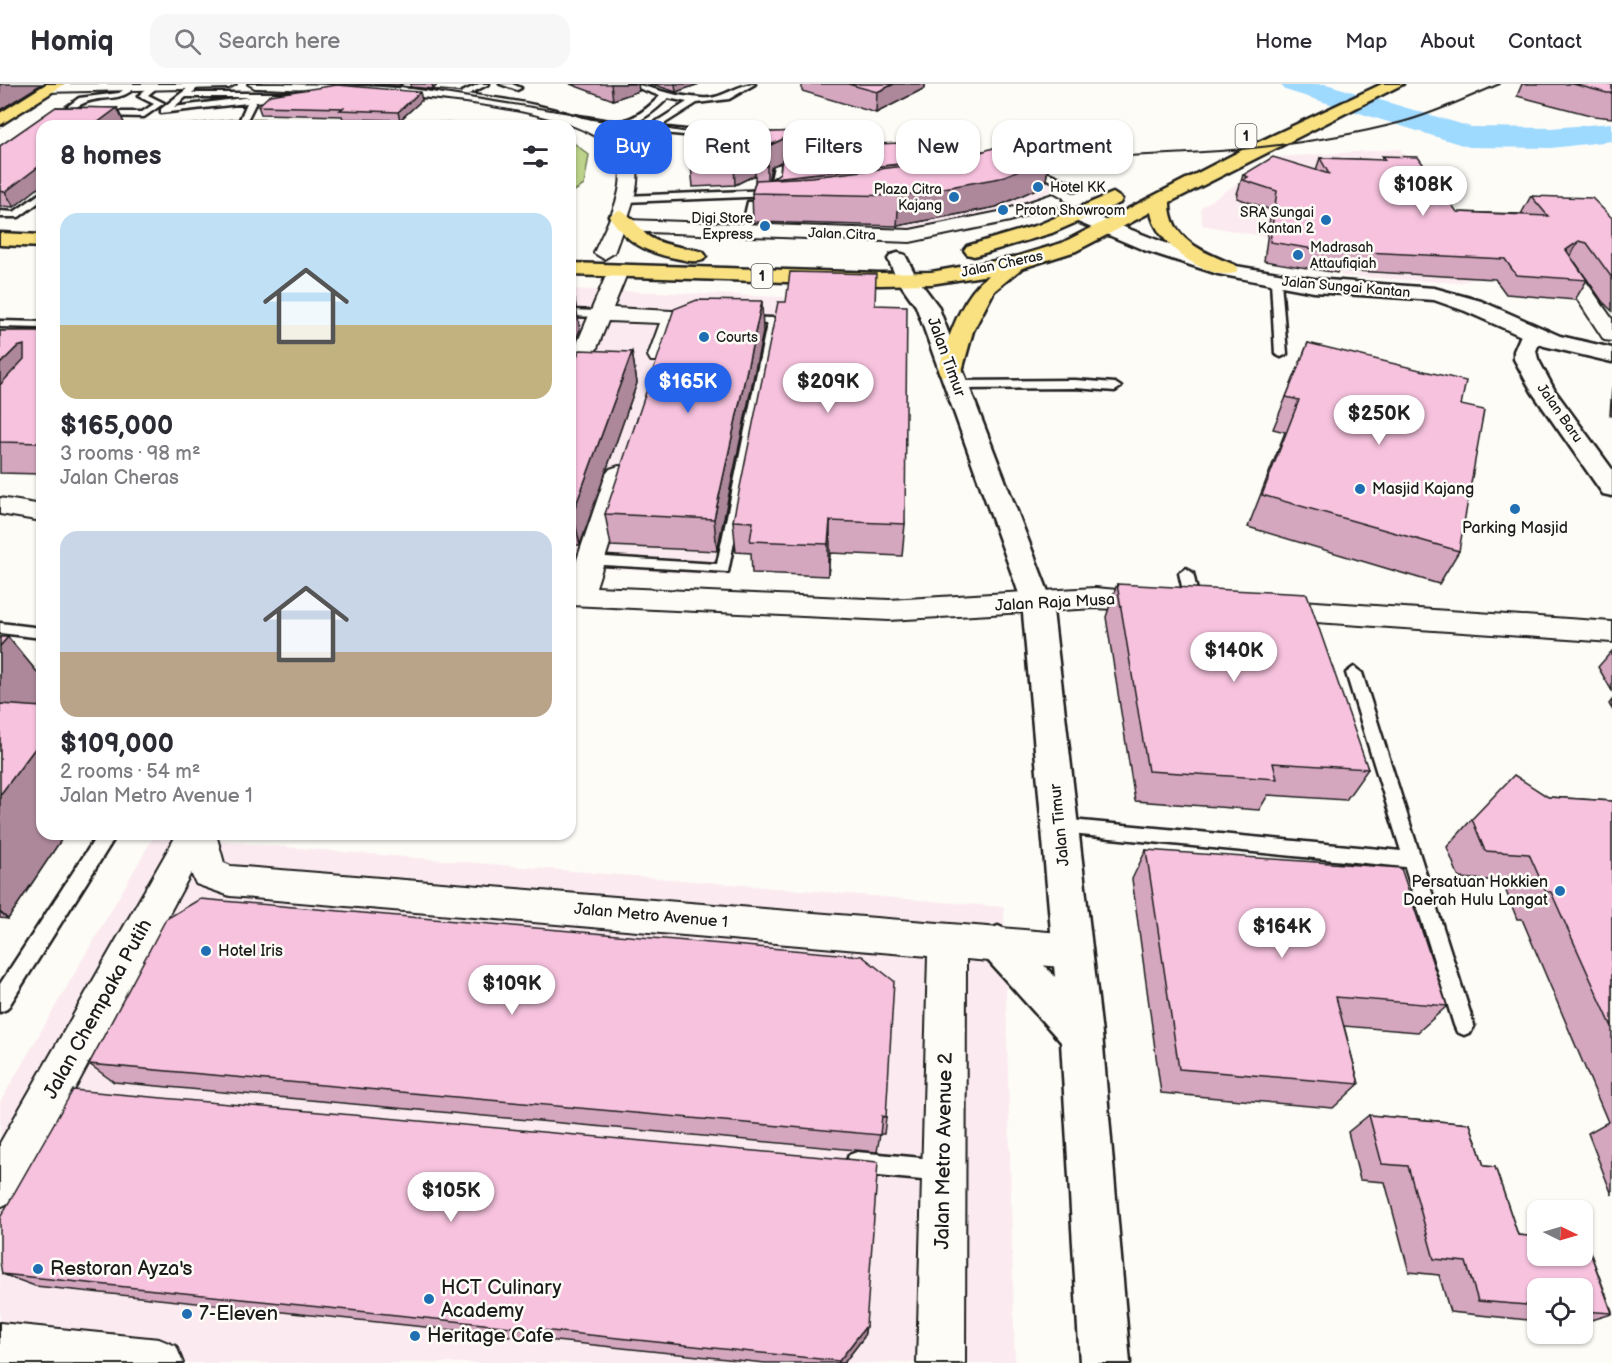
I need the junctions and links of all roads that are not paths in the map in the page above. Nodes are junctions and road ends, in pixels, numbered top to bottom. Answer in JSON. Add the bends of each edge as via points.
{"nodes":[{"id":1,"x":198,"y":84,"type":"edge"},
{"id":2,"x":229,"y":84,"type":"edge"},
{"id":3,"x":485,"y":84,"type":"edge"},
{"id":4,"x":504,"y":84,"type":"edge"},
{"id":5,"x":631,"y":84,"type":"edge"},
{"id":6,"x":751,"y":84,"type":"edge"},
{"id":7,"x":1395,"y":84,"type":"edge"},
{"id":8,"x":109,"y":85,"type":"edge"},
{"id":9,"x":156,"y":85,"type":"edge"},
{"id":10,"x":53,"y":86,"type":"edge"},
{"id":11,"x":133,"y":86,"type":"junction"},
{"id":12,"x":363,"y":88,"type":"junction"},
{"id":13,"x":403,"y":88,"type":"edge"},
{"id":14,"x":517,"y":88,"type":"dead end"},
{"id":15,"x":1361,"y":89,"type":"edge"},
{"id":16,"x":20,"y":90,"type":"dead end"},
{"id":17,"x":254,"y":92,"type":"edge"},
{"id":18,"x":182,"y":95,"type":"junction"},
{"id":19,"x":305,"y":95,"type":"junction"},
{"id":20,"x":665,"y":96,"type":"junction"},
{"id":21,"x":454,"y":98,"type":"junction"},
{"id":22,"x":697,"y":99,"type":"junction"},
{"id":23,"x":63,"y":114,"type":"junction"},
{"id":24,"x":75,"y":114,"type":"edge"},
{"id":25,"x":86,"y":114,"type":"edge"},
{"id":26,"x":144,"y":115,"type":"junction"},
{"id":27,"x":567,"y":117,"type":"junction"},
{"id":28,"x":0,"y":120,"type":"edge"},
{"id":29,"x":54,"y":120,"type":"edge"},
{"id":30,"x":138,"y":120,"type":"edge"},
{"id":31,"x":244,"y":120,"type":"edge"},
{"id":32,"x":573,"y":120,"type":"edge"},
{"id":33,"x":689,"y":120,"type":"edge"},
{"id":34,"x":576,"y":121,"type":"edge"},
{"id":35,"x":594,"y":130,"type":"edge"},
{"id":36,"x":1240,"y":139,"type":"dead end"},
{"id":37,"x":772,"y":142,"type":"edge"},
{"id":38,"x":783,"y":143,"type":"edge"},
{"id":39,"x":884,"y":153,"type":"edge"},
{"id":40,"x":992,"y":157,"type":"edge"},
{"id":41,"x":783,"y":167,"type":"edge"},
{"id":42,"x":627,"y":174,"type":"edge"},
{"id":43,"x":1044,"y":174,"type":"edge"},
{"id":44,"x":1078,"y":189,"type":"dead end"},
{"id":45,"x":1129,"y":191,"type":"dead end"},
{"id":46,"x":1053,"y":199,"type":"joint"},
{"id":47,"x":36,"y":200,"type":"edge"},
{"id":48,"x":1161,"y":200,"type":"junction"},
{"id":49,"x":781,"y":202,"type":"edge"},
{"id":50,"x":0,"y":214,"type":"edge"},
{"id":51,"x":623,"y":214,"type":"junction"},
{"id":52,"x":1080,"y":216,"type":"junction"},
{"id":53,"x":1106,"y":227,"type":"junction"},
{"id":54,"x":744,"y":230,"type":"junction"},
{"id":55,"x":0,"y":239,"type":"edge"},
{"id":56,"x":36,"y":241,"type":"edge"},
{"id":57,"x":576,"y":253,"type":"edge"},
{"id":58,"x":604,"y":253,"type":"junction"},
{"id":59,"x":953,"y":254,"type":"dead end"},
{"id":60,"x":0,"y":256,"type":"edge"},
{"id":61,"x":696,"y":256,"type":"junction"},
{"id":62,"x":36,"y":257,"type":"edge"},
{"id":63,"x":1015,"y":264,"type":"junction"},
{"id":64,"x":1566,"y":268,"type":"edge"},
{"id":65,"x":576,"y":269,"type":"edge"},
{"id":66,"x":902,"y":269,"type":"junction"},
{"id":67,"x":1228,"y":269,"type":"junction"},
{"id":68,"x":618,"y":271,"type":"junction"},
{"id":69,"x":930,"y":278,"type":"junction"},
{"id":70,"x":1276,"y":281,"type":"junction"},
{"id":71,"x":927,"y":306,"type":"junction"},
{"id":72,"x":576,"y":313,"type":"edge"},
{"id":73,"x":600,"y":314,"type":"junction"},
{"id":74,"x":728,"y":320,"type":"edge"},
{"id":75,"x":0,"y":324,"type":"edge"},
{"id":76,"x":36,"y":325,"type":"edge"},
{"id":77,"x":1532,"y":333,"type":"junction"},
{"id":78,"x":1612,"y":335,"type":"edge"},
{"id":79,"x":1281,"y":354,"type":"dead end"},
{"id":80,"x":1612,"y":356,"type":"edge"},
{"id":81,"x":576,"y":372,"type":"edge"},
{"id":82,"x":654,"y":373,"type":"edge"},
{"id":83,"x":953,"y":378,"type":"junction"},
{"id":84,"x":1115,"y":387,"type":"dead end"},
{"id":85,"x":627,"y":450,"type":"edge"},
{"id":86,"x":1612,"y":488,"type":"edge"},
{"id":87,"x":0,"y":506,"type":"edge"},
{"id":88,"x":36,"y":512,"type":"edge"},
{"id":89,"x":580,"y":561,"type":"edge"},
{"id":90,"x":1186,"y":573,"type":"dead end"},
{"id":91,"x":576,"y":588,"type":"edge"},
{"id":92,"x":576,"y":595,"type":"edge"},
{"id":93,"x":1037,"y":602,"type":"junction"},
{"id":94,"x":1217,"y":606,"type":"junction"},
{"id":95,"x":0,"y":628,"type":"edge"},
{"id":96,"x":36,"y":632,"type":"edge"},
{"id":97,"x":1612,"y":632,"type":"edge"},
{"id":98,"x":1354,"y":673,"type":"dead end"},
{"id":99,"x":1060,"y":826,"type":"junction"},
{"id":100,"x":104,"y":840,"type":"edge"},
{"id":101,"x":194,"y":840,"type":"edge"},
{"id":102,"x":199,"y":840,"type":"edge"},
{"id":103,"x":1412,"y":860,"type":"junction"},
{"id":104,"x":230,"y":881,"type":"junction"},
{"id":105,"x":146,"y":922,"type":"junction"},
{"id":106,"x":947,"y":940,"type":"junction"},
{"id":107,"x":998,"y":944,"type":"junction"},
{"id":108,"x":1072,"y":951,"type":"junction"},
{"id":109,"x":0,"y":1002,"type":"edge"},
{"id":110,"x":1464,"y":1025,"type":"dead end"},
{"id":111,"x":1081,"y":1034,"type":"junction"},
{"id":112,"x":838,"y":1161,"type":"edge"},
{"id":113,"x":944,"y":1171,"type":"junction"},
{"id":114,"x":0,"y":1185,"type":"edge"},
{"id":115,"x":0,"y":1347,"type":"edge"},
{"id":116,"x":159,"y":1363,"type":"edge"},
{"id":117,"x":941,"y":1363,"type":"edge"},
{"id":118,"x":1105,"y":1363,"type":"edge"}],
"edges":[{"from":1,"to":2,"type":"street"},
{"from":1,"to":9,"type":"street"},
{"from":1,"to":18,"type":"lane"},
{"from":3,"to":21,"type":"lane"},
{"from":4,"to":14,"type":"lane"},
{"from":5,"to":20,"type":"lane"},
{"from":6,"to":22,"type":"lane","via":[[725,98]]},
{"from":7,"to":15,"type":"main road","name":"Jalan Cheras","number":"1"},
{"from":8,"to":10,"type":"street"},
{"from":8,"to":11,"type":"street"},
{"from":9,"to":11,"type":"street"},
{"from":9,"to":26,"type":"lane","via":[[142,96],[160,103]]},
{"from":10,"to":16,"type":"main road"},
{"from":10,"to":28,"type":"main road"},
{"from":11,"to":23,"type":"lane","via":[[120,95],[82,100]]},
{"from":12,"to":13,"type":"street"},
{"from":12,"to":17,"type":"street"},
{"from":12,"to":19,"type":"lane"},
{"from":13,"to":21,"type":"street"},
{"from":15,"to":36,"type":"main road","name":"Jalan Cheras","number":"1","via":[[1322,101]]},
{"from":15,"to":48,"type":"main road","name":"Jalan Cheras","number":"1","via":[[1343,108]]},
{"from":17,"to":18,"type":"lane","via":[[165,111]]},
{"from":17,"to":19,"type":"lane"},
{"from":17,"to":31,"type":"lane"},
{"from":18,"to":19,"type":"lane"},
{"from":20,"to":22,"type":"lane"},
{"from":20,"to":27,"type":"lane","via":[[646,117],[633,124],[608,126]]},
{"from":21,"to":27,"type":"street","via":[[509,104]]},
{"from":22,"to":33,"type":"lane"},
{"from":23,"to":24,"type":"lane"},
{"from":23,"to":29,"type":"lane"},
{"from":25,"to":26,"type":"lane"},
{"from":26,"to":30,"type":"lane"},
{"from":27,"to":32,"type":"street"},
{"from":34,"to":35,"type":"street"},
{"from":37,"to":38,"type":"lane"},
{"from":39,"to":40,"type":"lane"},
{"from":41,"to":51,"type":"lane","via":[[777,168],[773,193]]},
{"from":42,"to":51,"type":"street"},
{"from":43,"to":44,"type":"lane"},
{"from":45,"to":52,"type":"main road","name":"Jalan Cheras"},
{"from":46,"to":52,"type":"lane"},
{"from":46,"to":54,"type":"street","name":"Jalan Citra","via":[[1004,217],[910,236]]},
{"from":47,"to":50,"type":"lane","via":[[16,215]]},
{"from":48,"to":53,"type":"main road","name":"Jalan Cheras","number":"1"},
{"from":48,"to":67,"type":"main road","via":[[1160,221],[1165,231],[1191,253]]},
{"from":49,"to":54,"type":"lane","via":[[751,204]]},
{"from":51,"to":54,"type":"street","name":"Jalan Citra"},
{"from":51,"to":58,"type":"street"},
{"from":51,"to":61,"type":"main road","via":[[631,235],[642,243]]},
{"from":52,"to":53,"type":"main road","name":"Jalan Sungai Kantan"},
{"from":52,"to":59,"type":"main road","name":"Jalan Cheras","via":[[1008,243]]},
{"from":53,"to":63,"type":"main road","name":"Jalan Cheras","number":"1","via":[[1069,247]]},
{"from":53,"to":67,"type":"main road","name":"Jalan Sungai Kantan"},
{"from":55,"to":56,"type":"main road"},
{"from":57,"to":58,"type":"main road","name":"Jalan Cheras","number":"1"},
{"from":58,"to":61,"type":"main road","name":"Jalan Cheras","number":"1"},
{"from":60,"to":62,"type":"main road"},
{"from":61,"to":66,"type":"main road","name":"Jalan Cheras","number":"1"},
{"from":63,"to":69,"type":"main road","name":"Jalan Cheras","number":"1"},
{"from":63,"to":83,"type":"main road","via":[[985,288],[962,331]]},
{"from":64,"to":78,"type":"street"},
{"from":65,"to":68,"type":"main road","name":"Jalan Cheras","number":"1"},
{"from":66,"to":68,"type":"main road","name":"Jalan Cheras","number":"1"},
{"from":66,"to":69,"type":"main road","name":"Jalan Cheras","number":"1"},
{"from":66,"to":69,"type":"main road","name":"Jalan Cheras","number":"1","via":[[920,258]]},
{"from":66,"to":71,"type":"main road","name":"Jalan Timur"},
{"from":67,"to":70,"type":"main road","name":"Jalan Sungai Kantan"},
{"from":68,"to":73,"type":"street"},
{"from":69,"to":71,"type":"main road","name":"Jalan Timur"},
{"from":70,"to":77,"type":"main road","name":"Jalan Sungai Kantan","via":[[1434,294],[1475,305]]},
{"from":70,"to":79,"type":"lane"},
{"from":71,"to":83,"type":"main road","name":"Jalan Timur"},
{"from":72,"to":73,"type":"lane"},
{"from":73,"to":81,"type":"street"},
{"from":73,"to":82,"type":"street","via":[[678,318]]},
{"from":74,"to":89,"type":"lane","via":[[772,321],[723,569]]},
{"from":75,"to":76,"type":"lane"},
{"from":77,"to":80,"type":"main road","name":"Jalan Sungai Kantan"},
{"from":77,"to":86,"type":"main road","name":"Jalan Baru","via":[[1525,351],[1533,374]]},
{"from":83,"to":84,"type":"lane"},
{"from":83,"to":93,"type":"main road","name":"Jalan Timur"},
{"from":85,"to":89,"type":"street"},
{"from":87,"to":88,"type":"street"},
{"from":89,"to":91,"type":"street"},
{"from":90,"to":94,"type":"lane"},
{"from":92,"to":93,"type":"street","name":"Jalan Raja Musa","via":[[889,610]]},
{"from":93,"to":94,"type":"street","name":"Jalan Raja Musa","via":[[1095,598]]},
{"from":93,"to":99,"type":"main road","name":"Jalan Timur"},
{"from":94,"to":97,"type":"street","name":"Jalan Raja Musa"},
{"from":95,"to":96,"type":"lane"},
{"from":98,"to":103,"type":"lane"},
{"from":99,"to":103,"type":"lane"},
{"from":99,"to":108,"type":"main road","name":"Jalan Timur"},
{"from":100,"to":109,"type":"lane"},
{"from":101,"to":105,"type":"street","name":"Jalan Chempaka Putih"},
{"from":102,"to":104,"type":"street","name":"Jalan Metro Avenue 1","via":[[208,873]]},
{"from":103,"to":110,"type":"lane"},
{"from":104,"to":105,"type":"street","name":"Jalan Metro Avenue 1","via":[[176,898]]},
{"from":104,"to":106,"type":"street","name":"Jalan Metro Avenue 1"},
{"from":105,"to":114,"type":"street","name":"Jalan Chempaka Putih","via":[[64,1091]]},
{"from":106,"to":107,"type":"street","name":"Jalan Metro Avenue 1"},
{"from":106,"to":113,"type":"street","name":"Jalan Metro Avenue 2"},
{"from":107,"to":108,"type":"street","name":"Jalan Metro Avenue 1"},
{"from":107,"to":111,"type":"main road"},
{"from":108,"to":111,"type":"main road","name":"Jalan Timur"},
{"from":111,"to":118,"type":"main road","name":"Jalan Timur"},
{"from":112,"to":113,"type":"lane"},
{"from":113,"to":117,"type":"street","name":"Jalan Metro Avenue 2"},
{"from":115,"to":116,"type":"street"}]}
